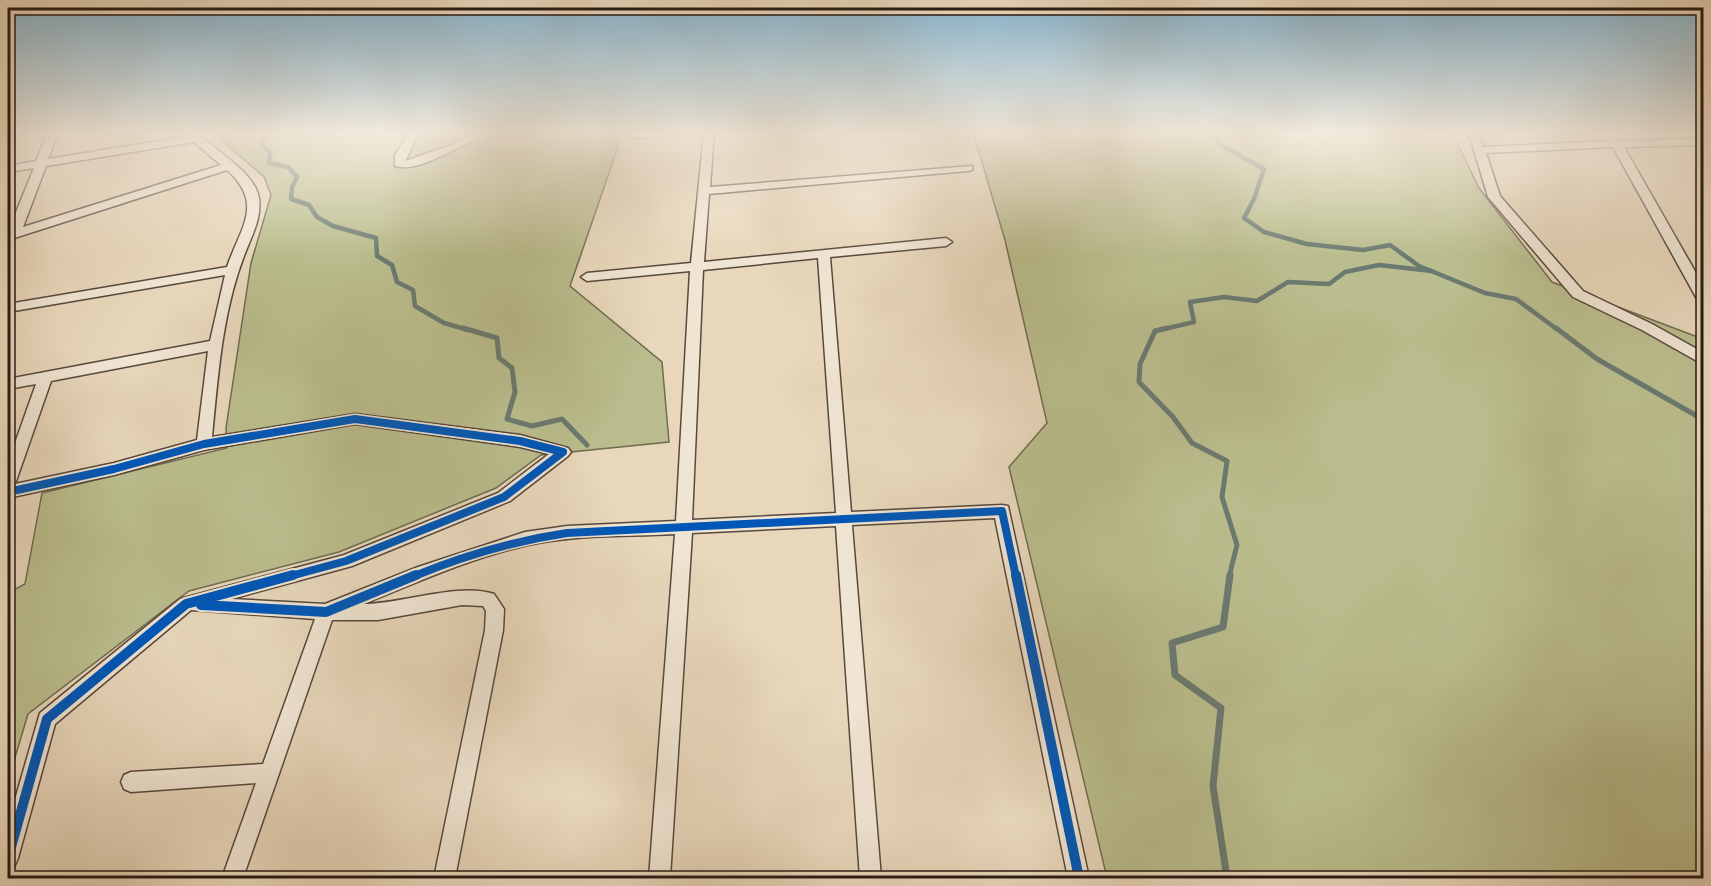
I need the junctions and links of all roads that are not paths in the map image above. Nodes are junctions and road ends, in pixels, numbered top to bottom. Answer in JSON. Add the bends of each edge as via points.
{"nodes":[{"id":1,"x":36,"y":173,"type":"edge"},
{"id":2,"x":205,"y":173,"type":"edge"},
{"id":3,"x":236,"y":173,"type":"edge"},
{"id":4,"x":705,"y":173,"type":"edge"},
{"id":5,"x":907,"y":173,"type":"edge"},
{"id":6,"x":1486,"y":173,"type":"edge"},
{"id":7,"x":1633,"y":173,"type":"edge"},
{"id":8,"x":704,"y":191,"type":"junction"},
{"id":9,"x":11,"y":235,"type":"edge"},
{"id":10,"x":946,"y":242,"type":"dead end"},
{"id":11,"x":824,"y":254,"type":"junction"},
{"id":12,"x":697,"y":266,"type":"junction"},
{"id":13,"x":232,"y":270,"type":"junction"},
{"id":14,"x":587,"y":277,"type":"dead end"},
{"id":15,"x":1704,"y":299,"type":"edge"},
{"id":16,"x":8,"y":308,"type":"edge"},
{"id":17,"x":214,"y":345,"type":"junction"},
{"id":18,"x":1704,"y":360,"type":"edge"},
{"id":19,"x":45,"y":377,"type":"junction"},
{"id":20,"x":8,"y":384,"type":"edge"},
{"id":21,"x":204,"y":444,"type":"junction"},
{"id":22,"x":8,"y":483,"type":"edge"},
{"id":23,"x":8,"y":492,"type":"edge"},
{"id":24,"x":844,"y":520,"type":"junction"},
{"id":25,"x":684,"y":528,"type":"junction"},
{"id":26,"x":186,"y":604,"type":"junction"},
{"id":27,"x":326,"y":612,"type":"junction"},
{"id":28,"x":269,"y":773,"type":"junction"},
{"id":29,"x":131,"y":782,"type":"dead end"},
{"id":30,"x":8,"y":858,"type":"edge"},
{"id":31,"x":233,"y":879,"type":"edge"},
{"id":32,"x":445,"y":879,"type":"edge"},
{"id":33,"x":660,"y":879,"type":"edge"},
{"id":34,"x":871,"y":879,"type":"edge"},
{"id":35,"x":1079,"y":879,"type":"edge"}],
"edges":[{"from":1,"to":9,"type":"street"},
{"from":2,"to":9,"type":"street"},
{"from":3,"to":13,"type":"street","via":[[252,190],[254,201]]},
{"from":4,"to":8,"type":"street"},
{"from":5,"to":8,"type":"street"},
{"from":6,"to":18,"type":"street","via":[[1494,197],[1578,294]]},
{"from":7,"to":15,"type":"street"},
{"from":8,"to":12,"type":"street"},
{"from":10,"to":11,"type":"street"},
{"from":11,"to":12,"type":"street"},
{"from":11,"to":24,"type":"street"},
{"from":12,"to":14,"type":"street"},
{"from":12,"to":25,"type":"street"},
{"from":13,"to":16,"type":"street"},
{"from":13,"to":17,"type":"street"},
{"from":17,"to":19,"type":"street"},
{"from":17,"to":21,"type":"street"},
{"from":19,"to":20,"type":"street"},
{"from":19,"to":22,"type":"street"},
{"from":21,"to":23,"type":"street"},
{"from":21,"to":26,"type":"street","via":[[355,419],[520,441],[564,452],[504,497],[346,561]]},
{"from":24,"to":25,"type":"street"},
{"from":24,"to":34,"type":"street"},
{"from":24,"to":35,"type":"street","via":[[1002,511]]},
{"from":25,"to":27,"type":"street","via":[[567,533],[525,539],[424,572]]},
{"from":25,"to":33,"type":"street"},
{"from":26,"to":27,"type":"street"},
{"from":26,"to":30,"type":"street","via":[[46,719]]},
{"from":27,"to":28,"type":"street"},
{"from":27,"to":32,"type":"street","via":[[378,612],[462,598],[488,599],[495,609]]},
{"from":28,"to":29,"type":"street"},
{"from":28,"to":31,"type":"street"}]}
